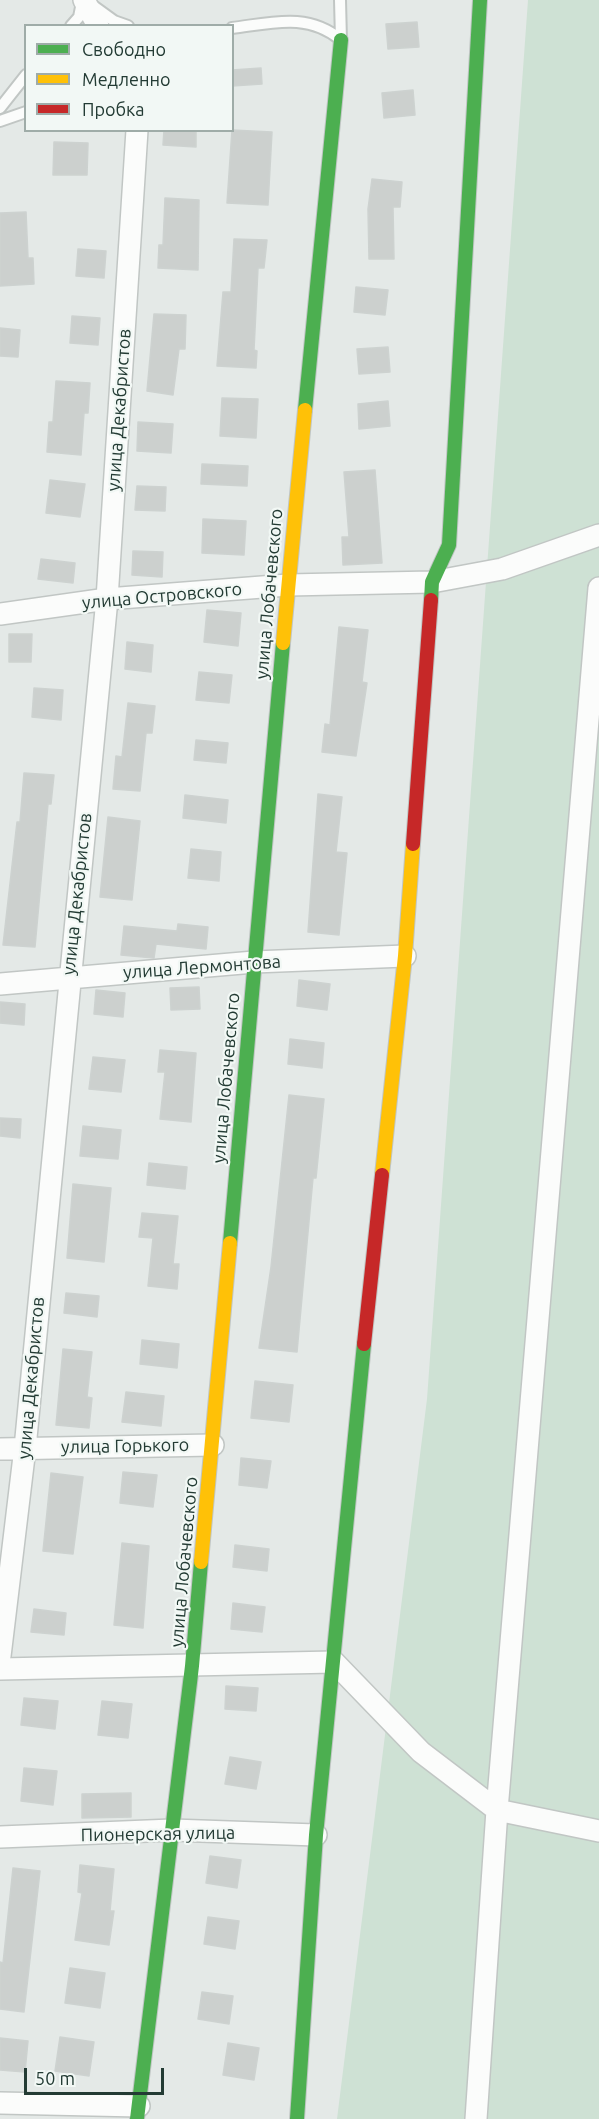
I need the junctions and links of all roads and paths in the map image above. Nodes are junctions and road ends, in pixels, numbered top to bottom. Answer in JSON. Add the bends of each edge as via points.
{"nodes":[{"id":1,"x":84,"y":0,"type":"edge"},
{"id":2,"x":340,"y":0,"type":"edge"},
{"id":3,"x":480,"y":0,"type":"edge"},
{"id":4,"x":73,"y":24,"type":"edge"},
{"id":5,"x":97,"y":24,"type":"edge"},
{"id":6,"x":122,"y":24,"type":"edge"},
{"id":7,"x":234,"y":28,"type":"edge"},
{"id":8,"x":341,"y":40,"type":"junction"},
{"id":9,"x":24,"y":78,"type":"edge"},
{"id":10,"x":0,"y":108,"type":"edge"},
{"id":11,"x":24,"y":113,"type":"edge"},
{"id":12,"x":0,"y":121,"type":"edge"},
{"id":13,"x":137,"y":132,"type":"edge"},
{"id":14,"x":599,"y":535,"type":"edge"},
{"id":15,"x":432,"y":582,"type":"junction"},
{"id":16,"x":288,"y":585,"type":"junction"},
{"id":17,"x":599,"y":588,"type":"edge"},
{"id":18,"x":107,"y":599,"type":"junction"},
{"id":19,"x":0,"y":614,"type":"edge"},
{"id":20,"x":405,"y":956,"type":"junction"},
{"id":21,"x":254,"y":962,"type":"junction"},
{"id":22,"x":68,"y":978,"type":"junction"},
{"id":23,"x":0,"y":984,"type":"edge"},
{"id":24,"x":213,"y":1445,"type":"junction"},
{"id":25,"x":25,"y":1448,"type":"junction"},
{"id":26,"x":0,"y":1449,"type":"edge"},
{"id":27,"x":0,"y":1656,"type":"edge"},
{"id":28,"x":334,"y":1662,"type":"junction"},
{"id":29,"x":192,"y":1666,"type":"junction"},
{"id":30,"x":0,"y":1669,"type":"edge"},
{"id":31,"x":497,"y":1810,"type":"junction"},
{"id":32,"x":172,"y":1830,"type":"junction"},
{"id":33,"x":599,"y":1831,"type":"edge"},
{"id":34,"x":316,"y":1835,"type":"junction"},
{"id":35,"x":0,"y":1838,"type":"edge"},
{"id":36,"x":0,"y":2103,"type":"edge"},
{"id":37,"x":138,"y":2112,"type":"edge"},
{"id":38,"x":297,"y":2119,"type":"edge"},
{"id":39,"x":476,"y":2119,"type":"edge"}],
"edges":[{"from":1,"to":4,"type":"lane"},
{"from":1,"to":5,"type":"street"},
{"from":1,"to":6,"type":"lane"},
{"from":2,"to":8,"type":"lane"},
{"from":3,"to":15,"type":"street","via":[[449,545]]},
{"from":7,"to":8,"type":"lane","via":[[302,21],[327,28]]},
{"from":8,"to":16,"type":"street","name":"улица Лобачевского"},
{"from":9,"to":10,"type":"lane"},
{"from":11,"to":12,"type":"lane"},
{"from":13,"to":18,"type":"street","name":"улица Декабристов"},
{"from":14,"to":15,"type":"street","name":"улица Островского","via":[[502,569]]},
{"from":15,"to":16,"type":"street","name":"улица Островского"},
{"from":15,"to":20,"type":"street"},
{"from":16,"to":18,"type":"street","name":"улица Островского"},
{"from":16,"to":21,"type":"street","name":"улица Лобачевского"},
{"from":17,"to":31,"type":"street"},
{"from":18,"to":19,"type":"street","name":"улица Островского"},
{"from":18,"to":22,"type":"street","name":"улица Декабристов"},
{"from":20,"to":21,"type":"street","name":"улица Лермонтова"},
{"from":20,"to":28,"type":"street"},
{"from":21,"to":22,"type":"street","name":"улица Лермонтова"},
{"from":21,"to":24,"type":"street","name":"улица Лобачевского"},
{"from":22,"to":23,"type":"street","name":"улица Лермонтова"},
{"from":22,"to":25,"type":"street","name":"улица Декабристов"},
{"from":24,"to":25,"type":"street","name":"улица Горького"},
{"from":24,"to":29,"type":"street","name":"улица Лобачевского"},
{"from":25,"to":26,"type":"street","name":"улица Горького"},
{"from":25,"to":27,"type":"street","name":"улица Декабристов"},
{"from":28,"to":29,"type":"street"},
{"from":28,"to":31,"type":"street","via":[[421,1752]]},
{"from":28,"to":34,"type":"street"},
{"from":29,"to":30,"type":"street"},
{"from":29,"to":32,"type":"street","name":"улица Лобачевского"},
{"from":31,"to":33,"type":"street"},
{"from":31,"to":39,"type":"street"},
{"from":32,"to":34,"type":"street","name":"Пионерская улица"},
{"from":32,"to":35,"type":"street","name":"Пионерская улица"},
{"from":32,"to":37,"type":"street","name":"улица Лобачевского"},
{"from":34,"to":38,"type":"street"},
{"from":36,"to":37,"type":"street"}]}
